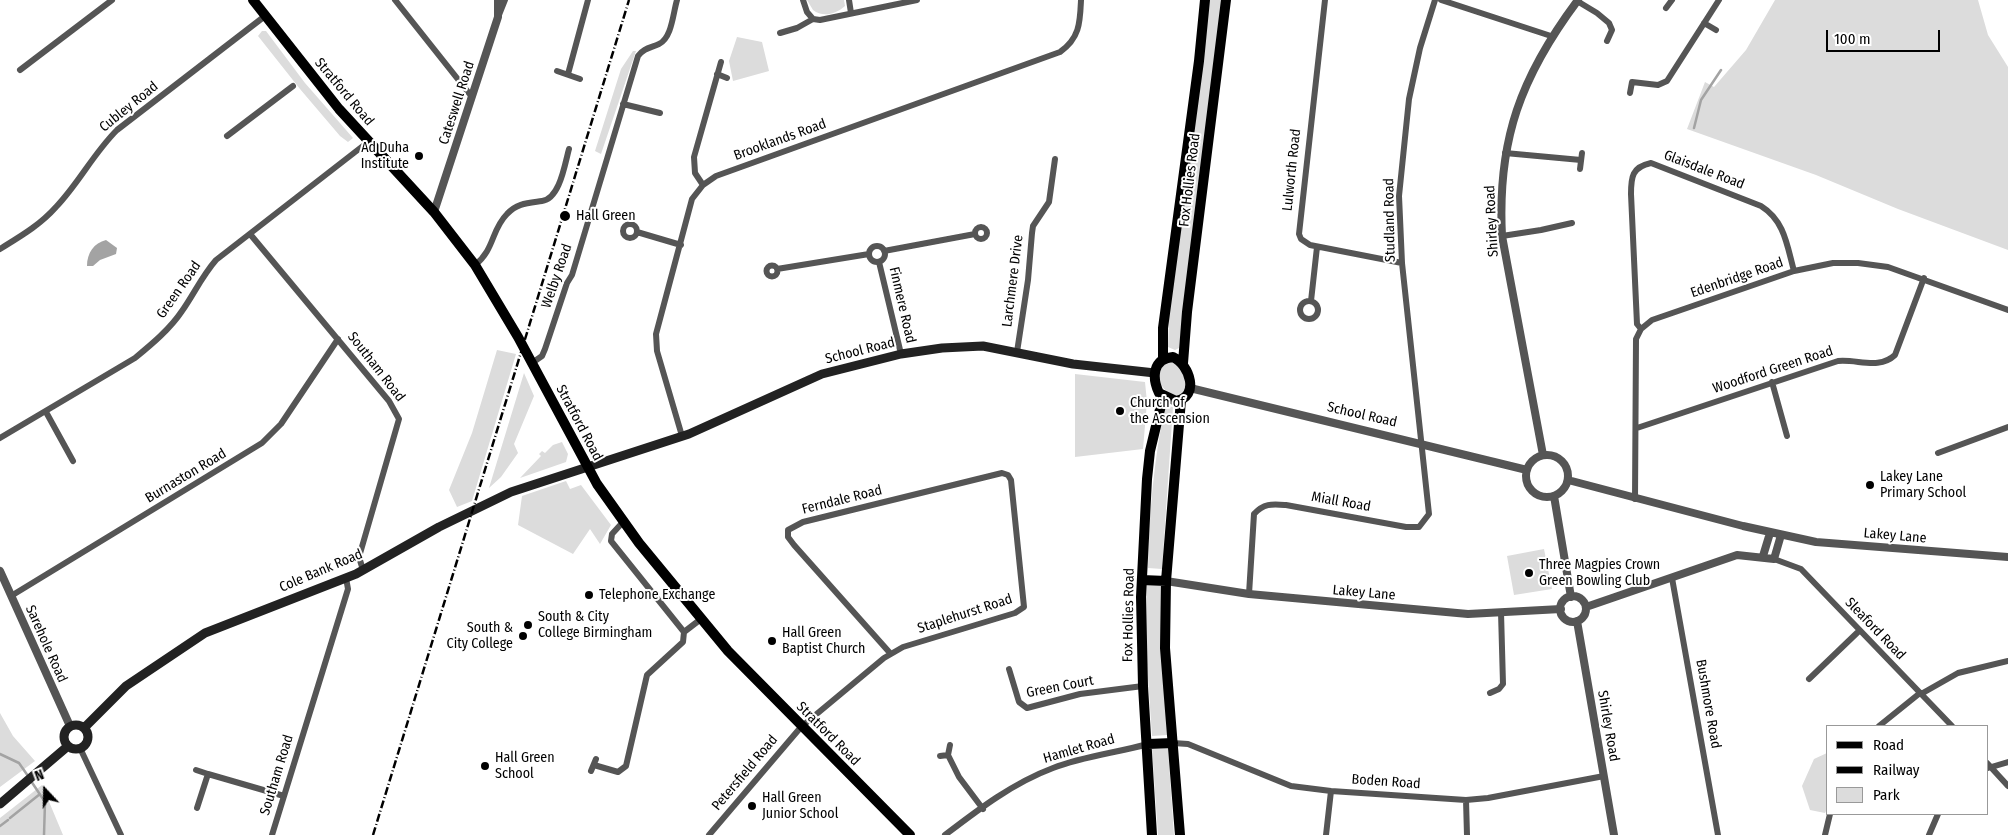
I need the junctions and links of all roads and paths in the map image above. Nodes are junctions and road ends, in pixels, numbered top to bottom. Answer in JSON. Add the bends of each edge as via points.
{"nodes":[{"id":1,"x":112,"y":0,"type":"edge"},
{"id":2,"x":253,"y":0,"type":"edge"},
{"id":3,"x":395,"y":0,"type":"edge"},
{"id":4,"x":498,"y":0,"type":"edge"},
{"id":5,"x":505,"y":0,"type":"edge"},
{"id":6,"x":588,"y":0,"type":"edge"},
{"id":7,"x":677,"y":0,"type":"edge"},
{"id":8,"x":803,"y":0,"type":"edge"},
{"id":9,"x":849,"y":0,"type":"edge"},
{"id":10,"x":918,"y":0,"type":"edge"},
{"id":11,"x":1081,"y":0,"type":"edge"},
{"id":12,"x":1205,"y":0,"type":"edge"},
{"id":13,"x":1226,"y":0,"type":"edge"},
{"id":14,"x":1326,"y":0,"type":"edge"},
{"id":15,"x":1435,"y":0,"type":"edge"},
{"id":16,"x":1441,"y":0,"type":"edge"},
{"id":17,"x":1672,"y":0,"type":"edge"},
{"id":18,"x":1719,"y":0,"type":"edge"},
{"id":19,"x":1578,"y":1,"type":"edge"},
{"id":20,"x":1666,"y":8,"type":"dead end"},
{"id":21,"x":851,"y":13,"type":"junction"},
{"id":22,"x":265,"y":16,"type":"junction"},
{"id":23,"x":498,"y":17,"type":"junction"},
{"id":24,"x":813,"y":19,"type":"junction"},
{"id":25,"x":1704,"y":23,"type":"junction"},
{"id":26,"x":1716,"y":30,"type":"dead end"},
{"id":27,"x":780,"y":33,"type":"dead end"},
{"id":28,"x":1551,"y":36,"type":"junction"},
{"id":29,"x":1607,"y":41,"type":"dead end"},
{"id":30,"x":721,"y":62,"type":"dead end"},
{"id":31,"x":20,"y":70,"type":"dead end"},
{"id":32,"x":557,"y":71,"type":"dead end"},
{"id":33,"x":568,"y":74,"type":"junction"},
{"id":34,"x":717,"y":74,"type":"junction"},
{"id":35,"x":580,"y":78,"type":"dead end"},
{"id":36,"x":727,"y":78,"type":"dead end"},
{"id":37,"x":293,"y":86,"type":"dead end"},
{"id":38,"x":1630,"y":93,"type":"dead end"},
{"id":39,"x":472,"y":97,"type":"junction"},
{"id":40,"x":623,"y":104,"type":"junction"},
{"id":41,"x":660,"y":113,"type":"dead end"},
{"id":42,"x":227,"y":136,"type":"dead end"},
{"id":43,"x":368,"y":142,"type":"junction"},
{"id":44,"x":569,"y":149,"type":"dead end"},
{"id":45,"x":1505,"y":153,"type":"junction"},
{"id":46,"x":1582,"y":153,"type":"dead end"},
{"id":47,"x":1055,"y":159,"type":"dead end"},
{"id":48,"x":1581,"y":160,"type":"junction"},
{"id":49,"x":1580,"y":169,"type":"dead end"},
{"id":50,"x":703,"y":185,"type":"junction"},
{"id":51,"x":434,"y":212,"type":"junction"},
{"id":52,"x":1572,"y":223,"type":"dead end"},
{"id":53,"x":637,"y":232,"type":"dead end"},
{"id":54,"x":250,"y":234,"type":"junction"},
{"id":55,"x":975,"y":234,"type":"dead end"},
{"id":56,"x":1502,"y":236,"type":"junction"},
{"id":57,"x":681,"y":244,"type":"junction"},
{"id":58,"x":1317,"y":246,"type":"junction"},
{"id":59,"x":0,"y":248,"type":"edge"},
{"id":60,"x":884,"y":251,"type":"junction"},
{"id":61,"x":868,"y":254,"type":"junction"},
{"id":62,"x":879,"y":262,"type":"junction"},
{"id":63,"x":1402,"y":263,"type":"junction"},
{"id":64,"x":475,"y":265,"type":"junction"},
{"id":65,"x":777,"y":269,"type":"dead end"},
{"id":66,"x":1794,"y":271,"type":"junction"},
{"id":67,"x":1924,"y":278,"type":"junction"},
{"id":68,"x":1311,"y":301,"type":"dead end"},
{"id":69,"x":2008,"y":310,"type":"edge"},
{"id":70,"x":1641,"y":329,"type":"junction"},
{"id":71,"x":338,"y":339,"type":"junction"},
{"id":72,"x":1017,"y":352,"type":"junction"},
{"id":73,"x":901,"y":354,"type":"junction"},
{"id":74,"x":1163,"y":359,"type":"junction"},
{"id":75,"x":531,"y":362,"type":"junction"},
{"id":76,"x":1184,"y":363,"type":"junction"},
{"id":77,"x":1155,"y":373,"type":"junction"},
{"id":78,"x":1772,"y":382,"type":"junction"},
{"id":79,"x":1190,"y":388,"type":"junction"},
{"id":80,"x":1163,"y":397,"type":"junction"},
{"id":81,"x":1181,"y":400,"type":"junction"},
{"id":82,"x":46,"y":412,"type":"junction"},
{"id":83,"x":2008,"y":427,"type":"edge"},
{"id":84,"x":1637,"y":428,"type":"junction"},
{"id":85,"x":682,"y":436,"type":"junction"},
{"id":86,"x":1787,"y":436,"type":"dead end"},
{"id":87,"x":0,"y":438,"type":"edge"},
{"id":88,"x":1421,"y":443,"type":"junction"},
{"id":89,"x":1938,"y":453,"type":"dead end"},
{"id":90,"x":1543,"y":455,"type":"junction"},
{"id":91,"x":73,"y":461,"type":"dead end"},
{"id":92,"x":586,"y":466,"type":"junction"},
{"id":93,"x":1527,"y":470,"type":"junction"},
{"id":94,"x":1002,"y":473,"type":"joint"},
{"id":95,"x":1568,"y":480,"type":"junction"},
{"id":96,"x":1554,"y":496,"type":"junction"},
{"id":97,"x":1635,"y":499,"type":"junction"},
{"id":98,"x":623,"y":522,"type":"junction"},
{"id":99,"x":1770,"y":533,"type":"junction"},
{"id":100,"x":1781,"y":535,"type":"junction"},
{"id":101,"x":1763,"y":556,"type":"junction"},
{"id":102,"x":2008,"y":557,"type":"edge"},
{"id":103,"x":1774,"y":559,"type":"junction"},
{"id":104,"x":363,"y":570,"type":"junction"},
{"id":105,"x":0,"y":571,"type":"edge"},
{"id":106,"x":346,"y":578,"type":"junction"},
{"id":107,"x":1672,"y":578,"type":"junction"},
{"id":108,"x":1142,"y":580,"type":"junction"},
{"id":109,"x":1166,"y":581,"type":"junction"},
{"id":110,"x":1249,"y":594,"type":"junction"},
{"id":111,"x":11,"y":596,"type":"junction"},
{"id":112,"x":1571,"y":596,"type":"junction"},
{"id":113,"x":1586,"y":607,"type":"junction"},
{"id":114,"x":1561,"y":609,"type":"junction"},
{"id":115,"x":1501,"y":612,"type":"junction"},
{"id":116,"x":701,"y":619,"type":"junction"},
{"id":117,"x":1577,"y":621,"type":"junction"},
{"id":118,"x":1860,"y":631,"type":"junction"},
{"id":119,"x":684,"y":632,"type":"junction"},
{"id":120,"x":890,"y":653,"type":"junction"},
{"id":121,"x":2008,"y":660,"type":"edge"},
{"id":122,"x":1008,"y":669,"type":"dead end"},
{"id":123,"x":1809,"y":679,"type":"dead end"},
{"id":124,"x":1143,"y":686,"type":"junction"},
{"id":125,"x":1490,"y":693,"type":"dead end"},
{"id":126,"x":1920,"y":693,"type":"junction"},
{"id":127,"x":1879,"y":725,"type":"edge"},
{"id":128,"x":1951,"y":725,"type":"edge"},
{"id":129,"x":70,"y":726,"type":"junction"},
{"id":130,"x":801,"y":727,"type":"junction"},
{"id":131,"x":84,"y":728,"type":"junction"},
{"id":132,"x":1173,"y":743,"type":"junction"},
{"id":133,"x":1148,"y":744,"type":"junction"},
{"id":134,"x":950,"y":745,"type":"dead end"},
{"id":135,"x":68,"y":746,"type":"junction"},
{"id":136,"x":80,"y":748,"type":"junction"},
{"id":137,"x":948,"y":755,"type":"junction"},
{"id":138,"x":940,"y":756,"type":"dead end"},
{"id":139,"x":2008,"y":762,"type":"edge"},
{"id":140,"x":594,"y":765,"type":"dead end"},
{"id":141,"x":1988,"y":766,"type":"edge"},
{"id":142,"x":196,"y":770,"type":"dead end"},
{"id":143,"x":208,"y":774,"type":"junction"},
{"id":144,"x":1604,"y":776,"type":"junction"},
{"id":145,"x":2008,"y":786,"type":"edge"},
{"id":146,"x":1331,"y":791,"type":"junction"},
{"id":147,"x":284,"y":796,"type":"junction"},
{"id":148,"x":1466,"y":800,"type":"junction"},
{"id":149,"x":0,"y":804,"type":"edge"},
{"id":150,"x":197,"y":808,"type":"dead end"},
{"id":151,"x":983,"y":808,"type":"junction"},
{"id":152,"x":1830,"y":815,"type":"edge"},
{"id":153,"x":1938,"y":815,"type":"edge"},
{"id":154,"x":121,"y":835,"type":"edge"},
{"id":155,"x":272,"y":835,"type":"edge"},
{"id":156,"x":709,"y":835,"type":"edge"},
{"id":157,"x":910,"y":835,"type":"edge"},
{"id":158,"x":945,"y":835,"type":"edge"},
{"id":159,"x":1152,"y":835,"type":"edge"},
{"id":160,"x":1180,"y":835,"type":"edge"},
{"id":161,"x":1326,"y":835,"type":"edge"},
{"id":162,"x":1467,"y":835,"type":"edge"},
{"id":163,"x":1614,"y":835,"type":"edge"},
{"id":164,"x":1718,"y":835,"type":"edge"},
{"id":165,"x":1825,"y":835,"type":"edge"},
{"id":166,"x":1929,"y":835,"type":"edge"}],
"edges":[{"from":1,"to":31,"type":"street"},
{"from":2,"to":22,"type":"main road","name":"Stratford Road"},
{"from":3,"to":39,"type":"street"},
{"from":4,"to":23,"type":"street","name":"Cateswell Road"},
{"from":5,"to":23,"type":"street"},
{"from":6,"to":33,"type":"street"},
{"from":7,"to":40,"type":"street","name":"Welby Road","via":[[668,35],[661,43],[646,48],[638,56]]},
{"from":8,"to":24,"type":"street"},
{"from":9,"to":21,"type":"street"},
{"from":10,"to":21,"type":"street"},
{"from":11,"to":50,"type":"street","name":"Brooklands Road","via":[[1077,34],[1060,52],[716,176]]},
{"from":12,"to":74,"type":"main road","name":"Fox Hollies Road","via":[[1163,328]]},
{"from":13,"to":76,"type":"main road","name":"Fox Hollies Road","via":[[1187,312]]},
{"from":14,"to":58,"type":"street","name":"Lulworth Road","via":[[1298,228],[1301,239]]},
{"from":15,"to":63,"type":"street","name":"Studland Road","via":[[1409,99],[1399,196]]},
{"from":16,"to":28,"type":"street"},
{"from":17,"to":20,"type":"street"},
{"from":18,"to":25,"type":"street"},
{"from":19,"to":28,"type":"street","name":"Shirley Road"},
{"from":19,"to":29,"type":"street","name":"Shirley Road","via":[[1609,23],[1612,30]]},
{"from":21,"to":24,"type":"street"},
{"from":22,"to":43,"type":"main road","name":"Stratford Road"},
{"from":22,"to":59,"type":"street","name":"Cubley Road","via":[[117,130],[90,160],[57,206],[29,232]]},
{"from":23,"to":39,"type":"street","name":"Cateswell Road"},
{"from":24,"to":27,"type":"street"},
{"from":25,"to":26,"type":"street"},
{"from":25,"to":38,"type":"street","via":[[1666,81],[1658,85],[1632,82]]},
{"from":28,"to":45,"type":"street","name":"Shirley Road","via":[[1524,88]]},
{"from":30,"to":34,"type":"street"},
{"from":32,"to":33,"type":"street"},
{"from":33,"to":35,"type":"street"},
{"from":34,"to":36,"type":"street"},
{"from":34,"to":50,"type":"street","via":[[694,157],[695,173]]},
{"from":37,"to":42,"type":"street"},
{"from":39,"to":51,"type":"street","name":"Cateswell Road"},
{"from":40,"to":41,"type":"street"},
{"from":40,"to":75,"type":"street","name":"Welby Road","via":[[572,275],[546,349],[538,360]]},
{"from":43,"to":51,"type":"main road","name":"Stratford Road"},
{"from":43,"to":54,"type":"street","name":"Green Road"},
{"from":44,"to":64,"type":"street","via":[[552,196],[509,211],[498,226],[489,251]]},
{"from":45,"to":48,"type":"street"},
{"from":45,"to":56,"type":"street","name":"Shirley Road","via":[[1500,203]]},
{"from":46,"to":48,"type":"street"},
{"from":47,"to":72,"type":"street","name":"Larchmere Drive","via":[[1049,202],[1033,226]]},
{"from":48,"to":49,"type":"street"},
{"from":50,"to":57,"type":"street","name":"Brooklands Road","via":[[692,199]]},
{"from":51,"to":64,"type":"main road","name":"Stratford Road"},
{"from":52,"to":56,"type":"street"},
{"from":53,"to":57,"type":"street"},
{"from":54,"to":71,"type":"street","name":"Southam Road"},
{"from":54,"to":82,"type":"street","name":"Green Road","via":[[205,272],[174,322],[148,347]]},
{"from":55,"to":60,"type":"street"},
{"from":56,"to":90,"type":"street","name":"Shirley Road"},
{"from":57,"to":85,"type":"street","name":"Brooklands Road","via":[[656,334],[657,351]]},
{"from":58,"to":63,"type":"street","name":"Lulworth Road"},
{"from":58,"to":68,"type":"street"},
{"from":60,"to":61,"type":"street","via":[[881,246],[875,246]]},
{"from":60,"to":62,"type":"street","via":[[885,256]]},
{"from":61,"to":62,"type":"street"},
{"from":61,"to":65,"type":"street"},
{"from":62,"to":73,"type":"street","name":"Finmere Road"},
{"from":63,"to":88,"type":"street","name":"Studland Road"},
{"from":64,"to":75,"type":"main road","name":"Stratford Road"},
{"from":66,"to":67,"type":"street","name":"Edenbridge Road","via":[[1833,263],[1858,263],[1888,267]]},
{"from":66,"to":70,"type":"street","name":"Edenbridge Road","via":[[1652,320]]},
{"from":66,"to":70,"type":"street","name":"Glaisdale Road","via":[[1781,224],[1773,213],[1651,163],[1642,165],[1631,177],[1637,324]]},
{"from":67,"to":69,"type":"street","name":"Edenbridge Road"},
{"from":67,"to":78,"type":"street","name":"Woodford Green Road","via":[[1895,355],[1887,362],[1838,361]]},
{"from":70,"to":84,"type":"street","via":[[1636,339]]},
{"from":71,"to":104,"type":"street","name":"Southam Road","via":[[389,401],[399,419],[359,557]]},
{"from":71,"to":111,"type":"street","name":"Burnaston Road","via":[[282,424],[262,443]]},
{"from":72,"to":73,"type":"main road","name":"School Road","via":[[984,346]]},
{"from":72,"to":77,"type":"main road","name":"School Road","via":[[1073,364]]},
{"from":73,"to":85,"type":"main road","name":"School Road","via":[[822,374]]},
{"from":74,"to":76,"type":"main road","via":[[1173,357]]},
{"from":74,"to":77,"type":"main road"},
{"from":75,"to":92,"type":"main road","name":"Stratford Road"},
{"from":76,"to":79,"type":"main road","via":[[1190,377]]},
{"from":77,"to":80,"type":"main road","via":[[1156,385]]},
{"from":78,"to":84,"type":"street","name":"Woodford Green Road"},
{"from":78,"to":86,"type":"street"},
{"from":79,"to":81,"type":"main road"},
{"from":79,"to":88,"type":"street","name":"School Road"},
{"from":80,"to":81,"type":"main road"},
{"from":80,"to":108,"type":"main road","name":"Fox Hollies Road","via":[[1147,480]]},
{"from":81,"to":109,"type":"main road"},
{"from":82,"to":87,"type":"street","name":"Green Road"},
{"from":82,"to":91,"type":"street"},
{"from":83,"to":89,"type":"street"},
{"from":84,"to":97,"type":"street"},
{"from":85,"to":92,"type":"main road","name":"School Road"},
{"from":88,"to":93,"type":"street","name":"School Road"},
{"from":88,"to":110,"type":"street","name":"Miall Road","via":[[1429,514],[1426,521],[1419,527],[1406,527],[1286,505],[1261,506],[1254,514]]},
{"from":90,"to":93,"type":"street"},
{"from":90,"to":95,"type":"street","via":[[1555,456],[1564,464]]},
{"from":92,"to":98,"type":"main road","name":"Stratford Road"},
{"from":92,"to":104,"type":"main road","name":"Cole Bank Road","via":[[489,502]]},
{"from":93,"to":96,"type":"street","via":[[1527,482],[1533,491],[1543,496]]},
{"from":94,"to":120,"type":"street","name":"Staplehurst Road","via":[[1011,480],[1024,607],[1015,613]]},
{"from":94,"to":120,"type":"street","name":"Ferndale Road","via":[[804,522],[788,530],[788,537],[794,545]]},
{"from":95,"to":96,"type":"street","via":[[1561,492]]},
{"from":95,"to":97,"type":"street"},
{"from":96,"to":112,"type":"street"},
{"from":97,"to":99,"type":"street"},
{"from":98,"to":116,"type":"main road","name":"Stratford Road"},
{"from":98,"to":119,"type":"street","via":[[612,534],[611,541]]},
{"from":99,"to":100,"type":"street","name":"Lakey Lane"},
{"from":99,"to":101,"type":"street"},
{"from":100,"to":102,"type":"street","name":"Lakey Lane","via":[[1816,542]]},
{"from":100,"to":103,"type":"street"},
{"from":101,"to":103,"type":"street"},
{"from":101,"to":107,"type":"street","via":[[1737,555]]},
{"from":103,"to":118,"type":"street","name":"Sleaford Road","via":[[1801,569]]},
{"from":104,"to":106,"type":"main road","name":"Cole Bank Road"},
{"from":105,"to":111,"type":"street","name":"Sarehole Road"},
{"from":106,"to":131,"type":"main road","name":"Cole Bank Road","via":[[205,633],[126,686]]},
{"from":106,"to":147,"type":"street","name":"Southam Road","via":[[348,589]]},
{"from":107,"to":113,"type":"street"},
{"from":107,"to":164,"type":"street","name":"Bushmore Road"},
{"from":108,"to":109,"type":"main road"},
{"from":108,"to":124,"type":"main road","name":"Fox Hollies Road"},
{"from":109,"to":110,"type":"street","name":"Lakey Lane"},
{"from":109,"to":132,"type":"main road","via":[[1165,648]]},
{"from":110,"to":115,"type":"street","name":"Lakey Lane","via":[[1468,614]]},
{"from":111,"to":129,"type":"street","name":"Sarehole Road"},
{"from":112,"to":113,"type":"street","via":[[1582,600]]},
{"from":112,"to":114,"type":"street","via":[[1562,602]]},
{"from":113,"to":117,"type":"street","via":[[1583,617]]},
{"from":114,"to":115,"type":"street","name":"Lakey Lane"},
{"from":114,"to":117,"type":"street","via":[[1566,619]]},
{"from":115,"to":125,"type":"street","via":[[1503,684]]},
{"from":116,"to":119,"type":"street"},
{"from":116,"to":130,"type":"main road","name":"Stratford Road"},
{"from":117,"to":144,"type":"street","name":"Shirley Road"},
{"from":118,"to":123,"type":"street"},
{"from":118,"to":126,"type":"street","name":"Sleaford Road"},
{"from":119,"to":140,"type":"street","via":[[683,642],[647,675],[626,766],[618,772]]},
{"from":120,"to":130,"type":"street","name":"Staplehurst Road"},
{"from":121,"to":126,"type":"street","via":[[1958,673]]},
{"from":122,"to":124,"type":"street","name":"Green Court","via":[[1019,702],[1027,708],[1080,694]]},
{"from":124,"to":133,"type":"main road","name":"Fox Hollies Road"},
{"from":126,"to":127,"type":"street"},
{"from":126,"to":128,"type":"street","name":"Sleaford Road"},
{"from":129,"to":131,"type":"main road"},
{"from":129,"to":135,"type":"main road","via":[[64,738]]},
{"from":130,"to":156,"type":"street","name":"Petersfield Road"},
{"from":130,"to":157,"type":"main road","name":"Stratford Road"},
{"from":131,"to":136,"type":"main road","via":[[88,738]]},
{"from":132,"to":133,"type":"main road"},
{"from":132,"to":146,"type":"street","name":"Boden Road","via":[[1188,744],[1291,786]]},
{"from":132,"to":160,"type":"main road"},
{"from":133,"to":151,"type":"street","name":"Hamlet Road","via":[[1053,768],[1017,784]]},
{"from":133,"to":159,"type":"main road","name":"Fox Hollies Road"},
{"from":134,"to":137,"type":"street"},
{"from":135,"to":136,"type":"main road"},
{"from":135,"to":149,"type":"main road"},
{"from":136,"to":154,"type":"street"},
{"from":137,"to":138,"type":"street"},
{"from":137,"to":151,"type":"street","via":[[959,778]]},
{"from":139,"to":141,"type":"street"},
{"from":141,"to":145,"type":"street"},
{"from":142,"to":143,"type":"street"},
{"from":143,"to":147,"type":"street"},
{"from":143,"to":150,"type":"street"},
{"from":144,"to":148,"type":"street","name":"Boden Road"},
{"from":144,"to":163,"type":"street","name":"Shirley Road"},
{"from":146,"to":148,"type":"street","name":"Boden Road"},
{"from":146,"to":161,"type":"street"},
{"from":147,"to":155,"type":"street","name":"Southam Road"},
{"from":148,"to":162,"type":"street"},
{"from":151,"to":158,"type":"street","name":"Hamlet Road"},
{"from":152,"to":165,"type":"street"},
{"from":153,"to":166,"type":"street"}]}
